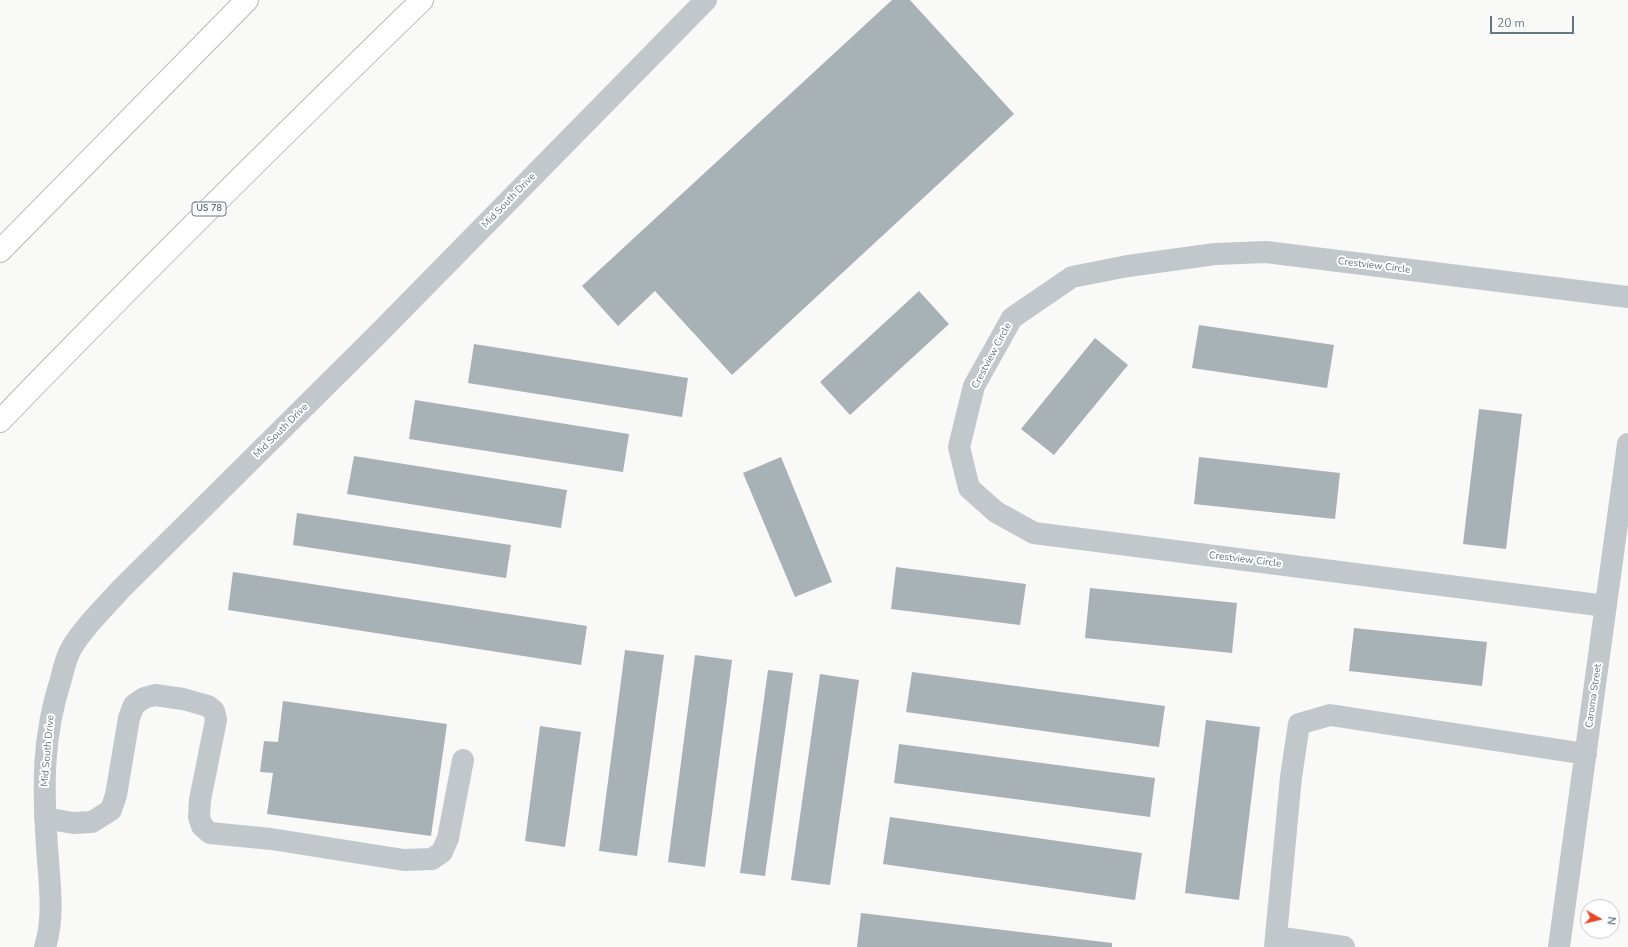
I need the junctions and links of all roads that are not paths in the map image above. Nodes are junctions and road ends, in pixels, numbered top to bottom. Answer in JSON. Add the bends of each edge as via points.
{"nodes":[{"id":1,"x":247,"y":0,"type":"edge"},
{"id":2,"x":422,"y":0,"type":"edge"},
{"id":3,"x":706,"y":0,"type":"edge"},
{"id":4,"x":0,"y":250,"type":"edge"},
{"id":5,"x":1628,"y":297,"type":"edge"},
{"id":6,"x":0,"y":421,"type":"edge"},
{"id":7,"x":1628,"y":444,"type":"edge"},
{"id":8,"x":1606,"y":606,"type":"junction"},
{"id":9,"x":1586,"y":754,"type":"junction"},
{"id":10,"x":463,"y":760,"type":"dead end"},
{"id":11,"x":45,"y":818,"type":"junction"},
{"id":12,"x":1276,"y":942,"type":"edge"},
{"id":13,"x":45,"y":947,"type":"edge"},
{"id":14,"x":1344,"y":947,"type":"edge"},
{"id":15,"x":1559,"y":947,"type":"edge"}],
"edges":[{"from":1,"to":4,"type":"highway"},
{"from":2,"to":6,"type":"highway","number":"US 78","via":[[278,140]]},
{"from":3,"to":11,"type":"street","name":"Mid South Drive","via":[[378,334],[120,590],[88,627],[69,653],[51,710],[45,771]]},
{"from":5,"to":8,"type":"street","name":"Crestview Circle","via":[[1266,252],[1215,254],[1072,277],[1012,318],[974,386],[959,447],[969,488],[996,512],[1034,533]]},
{"from":7,"to":8,"type":"street","name":"Caroma Street"},
{"from":8,"to":9,"type":"street","name":"Caroma Street"},
{"from":9,"to":12,"type":"street","via":[[1330,715],[1299,724],[1291,777]]},
{"from":9,"to":15,"type":"street","name":"Caroma Street"},
{"from":10,"to":11,"type":"street","via":[[448,838],[442,852],[432,859],[404,860],[270,839],[210,833],[202,826],[198,817],[216,720],[214,711],[208,706],[155,695],[144,698],[134,705],[129,718],[116,795],[111,810],[92,822],[73,823]]},
{"from":11,"to":13,"type":"street","name":"Mid South Drive","via":[[50,917]]},
{"from":12,"to":14,"type":"street"}]}
